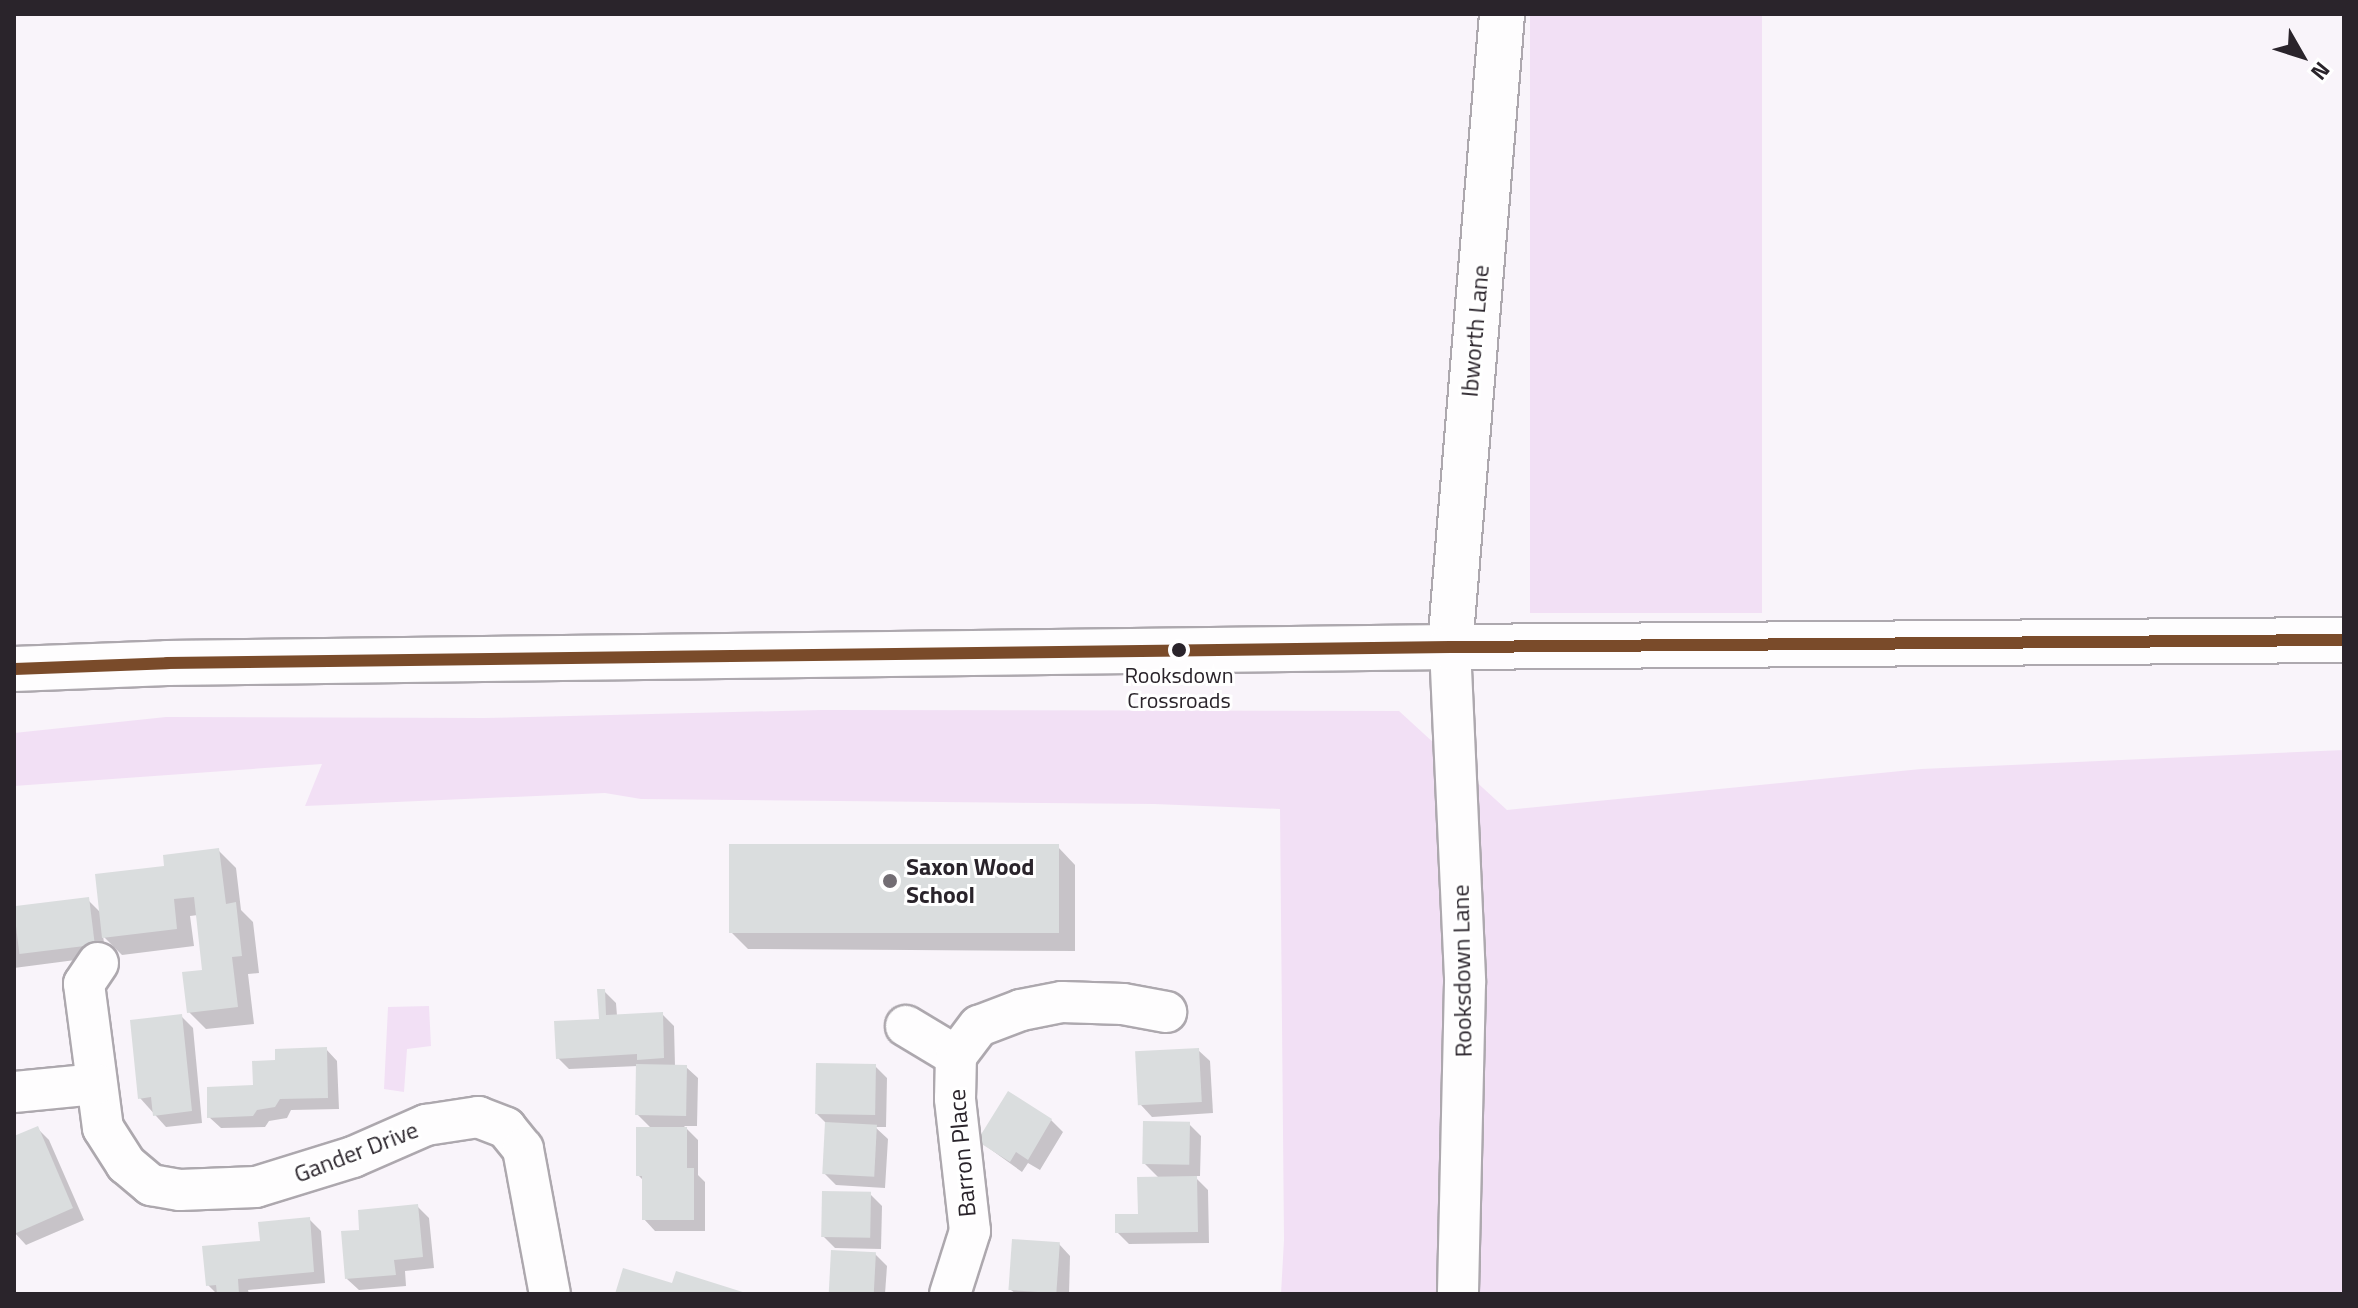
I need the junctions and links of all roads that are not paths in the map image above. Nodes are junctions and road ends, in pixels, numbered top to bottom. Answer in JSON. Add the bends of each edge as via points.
{"nodes":[{"id":1,"x":1502,"y":14,"type":"edge"},
{"id":2,"x":2344,"y":640,"type":"edge"},
{"id":3,"x":1450,"y":647,"type":"junction"},
{"id":4,"x":14,"y":669,"type":"edge"},
{"id":5,"x":98,"y":963,"type":"dead end"},
{"id":6,"x":1166,"y":1012,"type":"dead end"},
{"id":7,"x":906,"y":1026,"type":"dead end"},
{"id":8,"x":956,"y":1056,"type":"junction"},
{"id":9,"x":96,"y":1084,"type":"junction"},
{"id":10,"x":14,"y":1092,"type":"edge"},
{"id":11,"x":550,"y":1294,"type":"edge"},
{"id":12,"x":950,"y":1294,"type":"edge"},
{"id":13,"x":1458,"y":1294,"type":"edge"}],
"edges":[{"from":1,"to":3,"type":"main road","name":"Ibworth Lane"},
{"from":2,"to":3,"type":"main road"},
{"from":3,"to":4,"type":"main road"},
{"from":3,"to":13,"type":"street","name":"Rooksdown Lane","via":[[1465,983]]},
{"from":5,"to":9,"type":"street","name":"Gander Drive","via":[[84,984]]},
{"from":6,"to":8,"type":"street","name":"Barron Place","via":[[1062,1002],[1021,1010],[979,1026]]},
{"from":7,"to":8,"type":"street","name":"Barron Place"},
{"from":8,"to":12,"type":"street","name":"Barron Place","via":[[955,1099],[970,1231]]},
{"from":9,"to":10,"type":"street"},
{"from":9,"to":11,"type":"street","name":"Gander Drive","via":[[103,1128],[126,1164],[151,1185],[180,1190],[256,1187],[353,1157],[426,1125],[478,1117],[506,1128],[523,1149]]}]}
